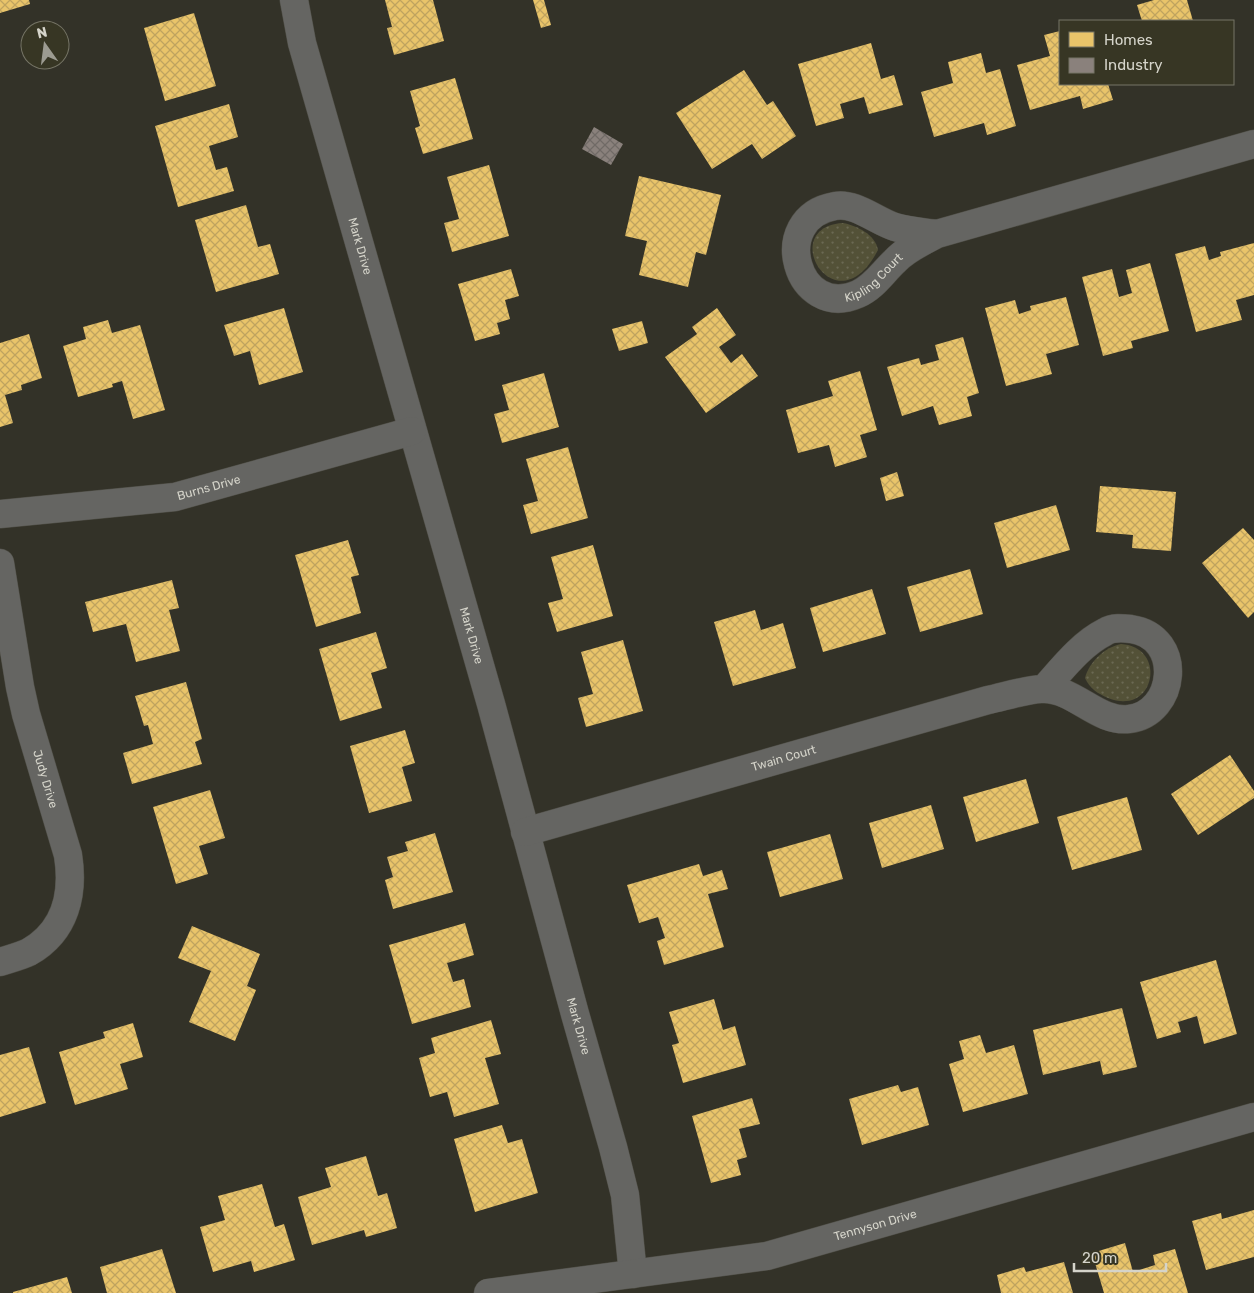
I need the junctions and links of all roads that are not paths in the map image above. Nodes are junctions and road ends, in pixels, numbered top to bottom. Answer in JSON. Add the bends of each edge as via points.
{"nodes":[{"id":1,"x":294,"y":0,"type":"edge"},
{"id":2,"x":1254,"y":144,"type":"edge"},
{"id":3,"x":936,"y":234,"type":"junction"},
{"id":4,"x":412,"y":431,"type":"junction"},
{"id":5,"x":0,"y":514,"type":"edge"},
{"id":6,"x":0,"y":563,"type":"edge"},
{"id":7,"x":1044,"y":689,"type":"dead end"},
{"id":8,"x":525,"y":832,"type":"junction"},
{"id":9,"x":0,"y":962,"type":"edge"},
{"id":10,"x":1254,"y":1117,"type":"edge"},
{"id":11,"x":633,"y":1274,"type":"junction"},
{"id":12,"x":488,"y":1293,"type":"edge"}],
"edges":[{"from":1,"to":4,"type":"street","name":"Mark Drive","via":[[302,43]]},
{"from":2,"to":3,"type":"street","name":"Kipling Court"},
{"from":3,"to":3,"type":"street","name":"Kipling Court","via":[[895,260],[870,287],[846,297],[818,293],[801,276],[795,253],[797,236],[803,225],[825,208],[837,205],[854,207],[895,227]]},
{"from":4,"to":5,"type":"street","name":"Burns Drive","via":[[175,497]]},
{"from":4,"to":8,"type":"street","name":"Mark Drive"},
{"from":6,"to":9,"type":"street","name":"Judy Drive","via":[[26,714],[71,875],[66,908],[46,939],[29,952]]},
{"from":7,"to":8,"type":"street","name":"Twain Court","via":[[988,700]]},
{"from":8,"to":11,"type":"street","name":"Mark Drive","via":[[625,1194]]},
{"from":10,"to":11,"type":"street","name":"Tennyson Drive","via":[[767,1256]]},
{"from":11,"to":12,"type":"street","name":"Tennyson Drive"}]}
